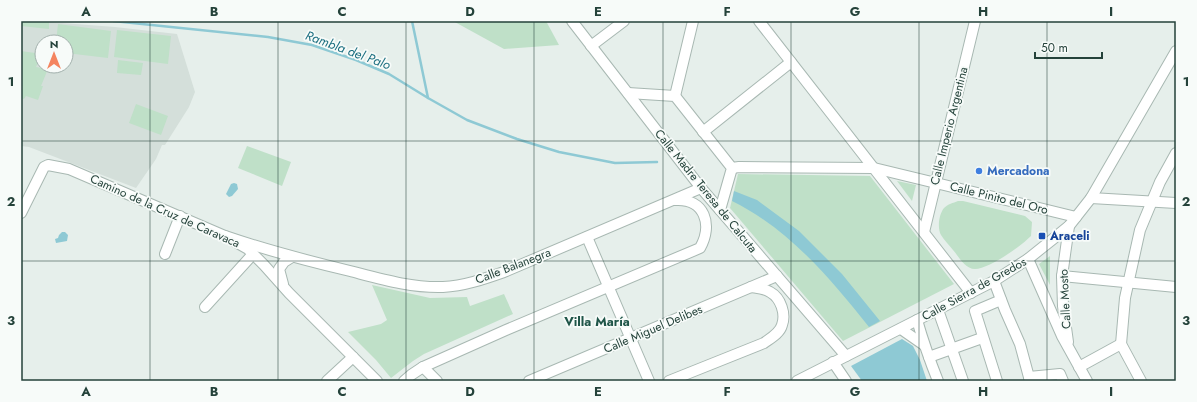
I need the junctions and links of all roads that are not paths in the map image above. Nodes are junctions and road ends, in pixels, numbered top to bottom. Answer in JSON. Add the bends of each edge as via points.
{"nodes":[{"id":1,"x":572,"y":21,"type":"edge"},
{"id":2,"x":624,"y":21,"type":"edge"},
{"id":3,"x":693,"y":21,"type":"edge"},
{"id":4,"x":759,"y":21,"type":"edge"},
{"id":5,"x":975,"y":21,"type":"edge"},
{"id":6,"x":591,"y":46,"type":"junction"},
{"id":7,"x":1176,"y":51,"type":"edge"},
{"id":8,"x":791,"y":62,"type":"junction"},
{"id":9,"x":628,"y":93,"type":"junction"},
{"id":10,"x":675,"y":96,"type":"junction"},
{"id":11,"x":703,"y":132,"type":"junction"},
{"id":12,"x":1176,"y":153,"type":"edge"},
{"id":13,"x":732,"y":168,"type":"junction"},
{"id":14,"x":874,"y":168,"type":"junction"},
{"id":15,"x":935,"y":182,"type":"junction"},
{"id":16,"x":701,"y":188,"type":"junction"},
{"id":17,"x":1091,"y":198,"type":"junction"},
{"id":18,"x":672,"y":201,"type":"junction"},
{"id":19,"x":1150,"y":202,"type":"junction"},
{"id":20,"x":1176,"y":203,"type":"edge"},
{"id":21,"x":720,"y":210,"type":"junction"},
{"id":22,"x":21,"y":213,"type":"edge"},
{"id":23,"x":180,"y":216,"type":"junction"},
{"id":24,"x":1076,"y":217,"type":"junction"},
{"id":25,"x":1069,"y":226,"type":"junction"},
{"id":26,"x":924,"y":232,"type":"junction"},
{"id":27,"x":225,"y":236,"type":"junction"},
{"id":28,"x":587,"y":237,"type":"junction"},
{"id":29,"x":165,"y":254,"type":"dead end"},
{"id":30,"x":253,"y":254,"type":"junction"},
{"id":31,"x":292,"y":257,"type":"junction"},
{"id":32,"x":1028,"y":259,"type":"junction"},
{"id":33,"x":777,"y":276,"type":"junction"},
{"id":34,"x":1062,"y":276,"type":"junction"},
{"id":35,"x":994,"y":281,"type":"junction"},
{"id":36,"x":1128,"y":283,"type":"junction"},
{"id":37,"x":609,"y":287,"type":"junction"},
{"id":38,"x":752,"y":287,"type":"junction"},
{"id":39,"x":1176,"y":287,"type":"edge"},
{"id":40,"x":289,"y":293,"type":"junction"},
{"id":41,"x":971,"y":293,"type":"junction"},
{"id":42,"x":1001,"y":300,"type":"junction"},
{"id":43,"x":205,"y":307,"type":"dead end"},
{"id":44,"x":938,"y":310,"type":"junction"},
{"id":45,"x":917,"y":320,"type":"junction"},
{"id":46,"x":900,"y":329,"type":"junction"},
{"id":47,"x":631,"y":338,"type":"junction"},
{"id":48,"x":982,"y":338,"type":"junction"},
{"id":49,"x":1121,"y":344,"type":"junction"},
{"id":50,"x":924,"y":345,"type":"junction"},
{"id":51,"x":1069,"y":348,"type":"junction"},
{"id":52,"x":952,"y":349,"type":"junction"},
{"id":53,"x":846,"y":356,"type":"junction"},
{"id":54,"x":352,"y":357,"type":"junction"},
{"id":55,"x":929,"y":357,"type":"junction"},
{"id":56,"x":833,"y":362,"type":"junction"},
{"id":57,"x":423,"y":367,"type":"junction"},
{"id":58,"x":1079,"y":367,"type":"junction"},
{"id":59,"x":1062,"y":378,"type":"edge"},
{"id":60,"x":1029,"y":379,"type":"edge"},
{"id":61,"x":327,"y":381,"type":"edge"},
{"id":62,"x":377,"y":381,"type":"edge"},
{"id":63,"x":404,"y":381,"type":"edge"},
{"id":64,"x":436,"y":381,"type":"edge"},
{"id":65,"x":529,"y":381,"type":"edge"},
{"id":66,"x":649,"y":381,"type":"edge"},
{"id":67,"x":669,"y":381,"type":"edge"},
{"id":68,"x":797,"y":381,"type":"edge"},
{"id":69,"x":846,"y":381,"type":"edge"},
{"id":70,"x":938,"y":381,"type":"edge"},
{"id":71,"x":963,"y":381,"type":"edge"},
{"id":72,"x":997,"y":381,"type":"edge"},
{"id":73,"x":1087,"y":381,"type":"edge"},
{"id":74,"x":1141,"y":381,"type":"edge"}],
"edges":[{"from":1,"to":6,"type":"street","name":"Calle Madre Teresa de Calcuta"},
{"from":2,"to":6,"type":"street"},
{"from":3,"to":10,"type":"street"},
{"from":4,"to":8,"type":"street"},
{"from":5,"to":15,"type":"street","name":"Calle Imperio Argentina"},
{"from":6,"to":9,"type":"street","name":"Calle Madre Teresa de Calcuta"},
{"from":7,"to":17,"type":"street","name":"Calle Sierra de Gredos"},
{"from":8,"to":11,"type":"street"},
{"from":8,"to":14,"type":"street"},
{"from":9,"to":10,"type":"street"},
{"from":9,"to":16,"type":"street","name":"Calle Madre Teresa de Calcuta"},
{"from":10,"to":11,"type":"street"},
{"from":11,"to":13,"type":"street"},
{"from":12,"to":19,"type":"street"},
{"from":13,"to":14,"type":"street","name":"Calle Pinito del Oro"},
{"from":13,"to":21,"type":"street"},
{"from":14,"to":15,"type":"street","name":"Calle Pinito del Oro"},
{"from":14,"to":26,"type":"street"},
{"from":15,"to":24,"type":"street","name":"Calle Pinito del Oro"},
{"from":15,"to":26,"type":"street","name":"Calle Imperio Argentina"},
{"from":16,"to":18,"type":"street","name":"Calle Balanegra"},
{"from":16,"to":21,"type":"street","name":"Calle Madre Teresa de Calcuta"},
{"from":17,"to":19,"type":"street"},
{"from":17,"to":24,"type":"street","name":"Calle Sierra de Gredos"},
{"from":18,"to":28,"type":"street","name":"Calle Balanegra"},
{"from":18,"to":37,"type":"street","via":[[684,200],[692,203],[705,216],[707,232],[700,248]]},
{"from":19,"to":20,"type":"street"},
{"from":19,"to":36,"type":"street","via":[[1140,230]]},
{"from":21,"to":33,"type":"street","name":"Calle Madre Teresa de Calcuta"},
{"from":22,"to":23,"type":"street","name":"Camino de la Cruz de Caravaca","via":[[44,167],[48,165],[69,169]]},
{"from":23,"to":27,"type":"street","name":"Camino de la Cruz de Caravaca"},
{"from":23,"to":29,"type":"street"},
{"from":24,"to":25,"type":"street","name":"Calle Sierra de Gredos"},
{"from":25,"to":32,"type":"street","name":"Calle Sierra de Gredos"},
{"from":25,"to":34,"type":"street","name":"Calle Mosto"},
{"from":26,"to":41,"type":"street"},
{"from":27,"to":30,"type":"street","name":"Camino de la Cruz de Caravaca"},
{"from":27,"to":31,"type":"street","name":"Calle Balanegra"},
{"from":28,"to":31,"type":"street","name":"Calle Balanegra","via":[[482,280],[444,287],[404,285]]},
{"from":28,"to":37,"type":"street"},
{"from":30,"to":40,"type":"street","name":"Camino de la Cruz de Caravaca"},
{"from":30,"to":43,"type":"street"},
{"from":31,"to":40,"type":"street","via":[[279,269],[281,282]]},
{"from":32,"to":35,"type":"street","name":"Calle Sierra de Gredos"},
{"from":32,"to":51,"type":"street","name":"Calle Mosto"},
{"from":33,"to":38,"type":"street","name":"Calle Miguel Delibes"},
{"from":33,"to":53,"type":"street","name":"Calle Madre Teresa de Calcuta"},
{"from":34,"to":36,"type":"street"},
{"from":34,"to":51,"type":"street","name":"Calle Mosto"},
{"from":35,"to":41,"type":"street","name":"Calle Sierra de Gredos"},
{"from":35,"to":42,"type":"street"},
{"from":36,"to":39,"type":"street"},
{"from":36,"to":49,"type":"street"},
{"from":37,"to":47,"type":"street"},
{"from":37,"to":57,"type":"street"},
{"from":38,"to":47,"type":"street","name":"Calle Miguel Delibes"},
{"from":38,"to":67,"type":"street","via":[[771,292],[780,302],[782,326],[776,335],[764,343]]},
{"from":40,"to":54,"type":"street","name":"Camino de la Cruz de Caravaca"},
{"from":41,"to":44,"type":"street","name":"Calle Sierra de Gredos"},
{"from":42,"to":48,"type":"street","via":[[975,311]]},
{"from":42,"to":60,"type":"street","via":[[1020,344]]},
{"from":44,"to":45,"type":"street","name":"Calle Sierra de Gredos"},
{"from":44,"to":52,"type":"street"},
{"from":45,"to":46,"type":"street","name":"Calle Sierra de Gredos"},
{"from":45,"to":50,"type":"street"},
{"from":46,"to":50,"type":"street"},
{"from":46,"to":53,"type":"street","name":"Calle Sierra de Gredos"},
{"from":47,"to":65,"type":"street","name":"Calle Miguel Delibes"},
{"from":47,"to":66,"type":"street"},
{"from":48,"to":52,"type":"street"},
{"from":48,"to":72,"type":"street"},
{"from":49,"to":58,"type":"street"},
{"from":49,"to":74,"type":"street"},
{"from":50,"to":55,"type":"street"},
{"from":51,"to":58,"type":"street","name":"Calle Mosto"},
{"from":52,"to":55,"type":"street"},
{"from":52,"to":71,"type":"street"},
{"from":53,"to":56,"type":"street","name":"Calle Sierra de Gredos"},
{"from":54,"to":61,"type":"street"},
{"from":54,"to":62,"type":"street","name":"Camino de la Cruz de Caravaca"},
{"from":55,"to":70,"type":"street"},
{"from":56,"to":68,"type":"street","name":"Calle Sierra de Gredos"},
{"from":56,"to":69,"type":"street"},
{"from":57,"to":63,"type":"street"},
{"from":57,"to":64,"type":"street"},
{"from":58,"to":73,"type":"street","name":"Calle Mosto"},
{"from":59,"to":60,"type":"street"}]}
